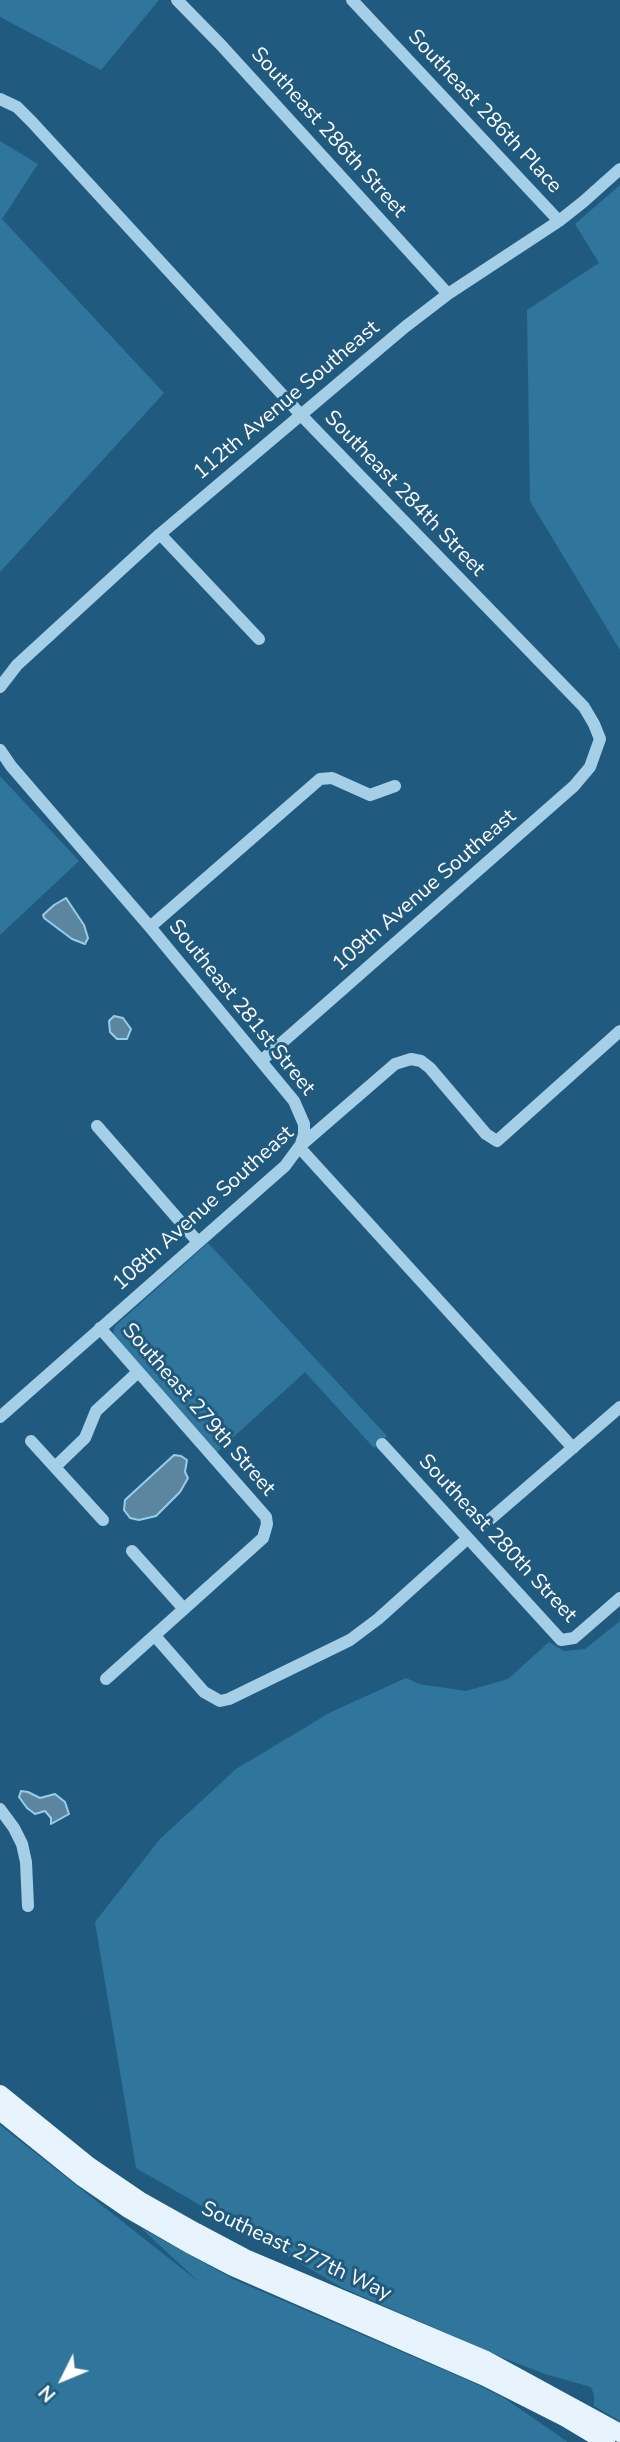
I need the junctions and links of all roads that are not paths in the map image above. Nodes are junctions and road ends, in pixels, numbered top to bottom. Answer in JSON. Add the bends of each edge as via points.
{"nodes":[{"id":1,"x":177,"y":0,"type":"edge"},
{"id":2,"x":352,"y":0,"type":"edge"},
{"id":3,"x":0,"y":99,"type":"edge"},
{"id":4,"x":620,"y":169,"type":"edge"},
{"id":5,"x":559,"y":221,"type":"junction"},
{"id":6,"x":448,"y":294,"type":"junction"},
{"id":7,"x":301,"y":415,"type":"junction"},
{"id":8,"x":160,"y":534,"type":"junction"},
{"id":9,"x":259,"y":639,"type":"dead end"},
{"id":10,"x":0,"y":687,"type":"edge"},
{"id":11,"x":600,"y":740,"type":"joint"},
{"id":12,"x":0,"y":750,"type":"edge"},
{"id":13,"x":396,"y":786,"type":"dead end"},
{"id":14,"x":150,"y":927,"type":"junction"},
{"id":15,"x":620,"y":1031,"type":"edge"},
{"id":16,"x":261,"y":1061,"type":"junction"},
{"id":17,"x":97,"y":1126,"type":"dead end"},
{"id":18,"x":299,"y":1147,"type":"junction"},
{"id":19,"x":198,"y":1242,"type":"junction"},
{"id":20,"x":100,"y":1328,"type":"junction"},
{"id":21,"x":138,"y":1372,"type":"junction"},
{"id":22,"x":620,"y":1407,"type":"edge"},
{"id":23,"x":0,"y":1417,"type":"edge"},
{"id":24,"x":31,"y":1440,"type":"dead end"},
{"id":25,"x":382,"y":1444,"type":"dead end"},
{"id":26,"x":573,"y":1448,"type":"junction"},
{"id":27,"x":55,"y":1467,"type":"junction"},
{"id":28,"x":103,"y":1520,"type":"dead end"},
{"id":29,"x":487,"y":1522,"type":"dead end"},
{"id":30,"x":467,"y":1539,"type":"junction"},
{"id":31,"x":132,"y":1552,"type":"dead end"},
{"id":32,"x":620,"y":1598,"type":"edge"},
{"id":33,"x":184,"y":1609,"type":"junction"},
{"id":34,"x":155,"y":1636,"type":"junction"},
{"id":35,"x":106,"y":1679,"type":"dead end"},
{"id":36,"x":0,"y":1809,"type":"edge"},
{"id":37,"x":28,"y":1906,"type":"dead end"},
{"id":38,"x":0,"y":2094,"type":"edge"},
{"id":39,"x":0,"y":2112,"type":"edge"},
{"id":40,"x":590,"y":2423,"type":"junction"},
{"id":41,"x":620,"y":2433,"type":"edge"},
{"id":42,"x":606,"y":2442,"type":"edge"}],
"edges":[{"from":1,"to":6,"type":"street","name":"Southeast 286th Street"},
{"from":2,"to":5,"type":"street","name":"Southeast 286th Place"},
{"from":3,"to":7,"type":"street","name":"Southeast 284th Street","via":[[32,122]]},
{"from":4,"to":5,"type":"street","name":"112th Avenue Southeast"},
{"from":5,"to":6,"type":"street","name":"112th Avenue Southeast"},
{"from":6,"to":7,"type":"street","name":"112th Avenue Southeast"},
{"from":7,"to":8,"type":"street","name":"112th Avenue Southeast"},
{"from":7,"to":11,"type":"street","name":"Southeast 284th Street","via":[[583,707]]},
{"from":8,"to":9,"type":"street"},
{"from":8,"to":10,"type":"street","name":"112th Avenue Southeast","via":[[17,665]]},
{"from":11,"to":16,"type":"street","name":"109th Avenue Southeast","via":[[590,767],[574,786]]},
{"from":12,"to":14,"type":"street","name":"Southeast 281st Street"},
{"from":13,"to":14,"type":"street","via":[[370,794],[332,778],[320,779]]},
{"from":14,"to":16,"type":"street","name":"Southeast 281st Street"},
{"from":15,"to":18,"type":"street","name":"108th Avenue Southeast","via":[[498,1141],[486,1134],[430,1068],[411,1059],[395,1064]]},
{"from":16,"to":18,"type":"street","name":"Southeast 281st Street","via":[[301,1113],[304,1134]]},
{"from":17,"to":19,"type":"street"},
{"from":18,"to":19,"type":"street","name":"108th Avenue Southeast","via":[[285,1166]]},
{"from":18,"to":26,"type":"street"},
{"from":19,"to":20,"type":"street","name":"108th Avenue Southeast"},
{"from":20,"to":21,"type":"street","name":"Southeast 279th Street"},
{"from":20,"to":23,"type":"street","name":"108th Avenue Southeast"},
{"from":21,"to":27,"type":"street","via":[[96,1412],[88,1434]]},
{"from":21,"to":33,"type":"street","name":"Southeast 279th Street","via":[[266,1517],[263,1538]]},
{"from":22,"to":26,"type":"street"},
{"from":24,"to":27,"type":"street"},
{"from":25,"to":30,"type":"street","name":"Southeast 280th Street"},
{"from":26,"to":29,"type":"street"},
{"from":27,"to":28,"type":"street"},
{"from":30,"to":32,"type":"street","name":"Southeast 280th Street","via":[[561,1640],[574,1638]]},
{"from":30,"to":34,"type":"street","via":[[350,1640],[229,1699],[220,1701],[204,1692]]},
{"from":31,"to":33,"type":"street"},
{"from":33,"to":34,"type":"street"},
{"from":34,"to":35,"type":"street"},
{"from":36,"to":37,"type":"street","via":[[22,1844]]},
{"from":38,"to":40,"type":"main road","name":"Southeast 277th Way","via":[[89,2166],[196,2232],[245,2258],[484,2359]]},
{"from":39,"to":40,"type":"main road","name":"Southeast 277th Way","via":[[82,2177],[189,2244]]},
{"from":40,"to":41,"type":"main road"},
{"from":40,"to":42,"type":"main road"}]}
